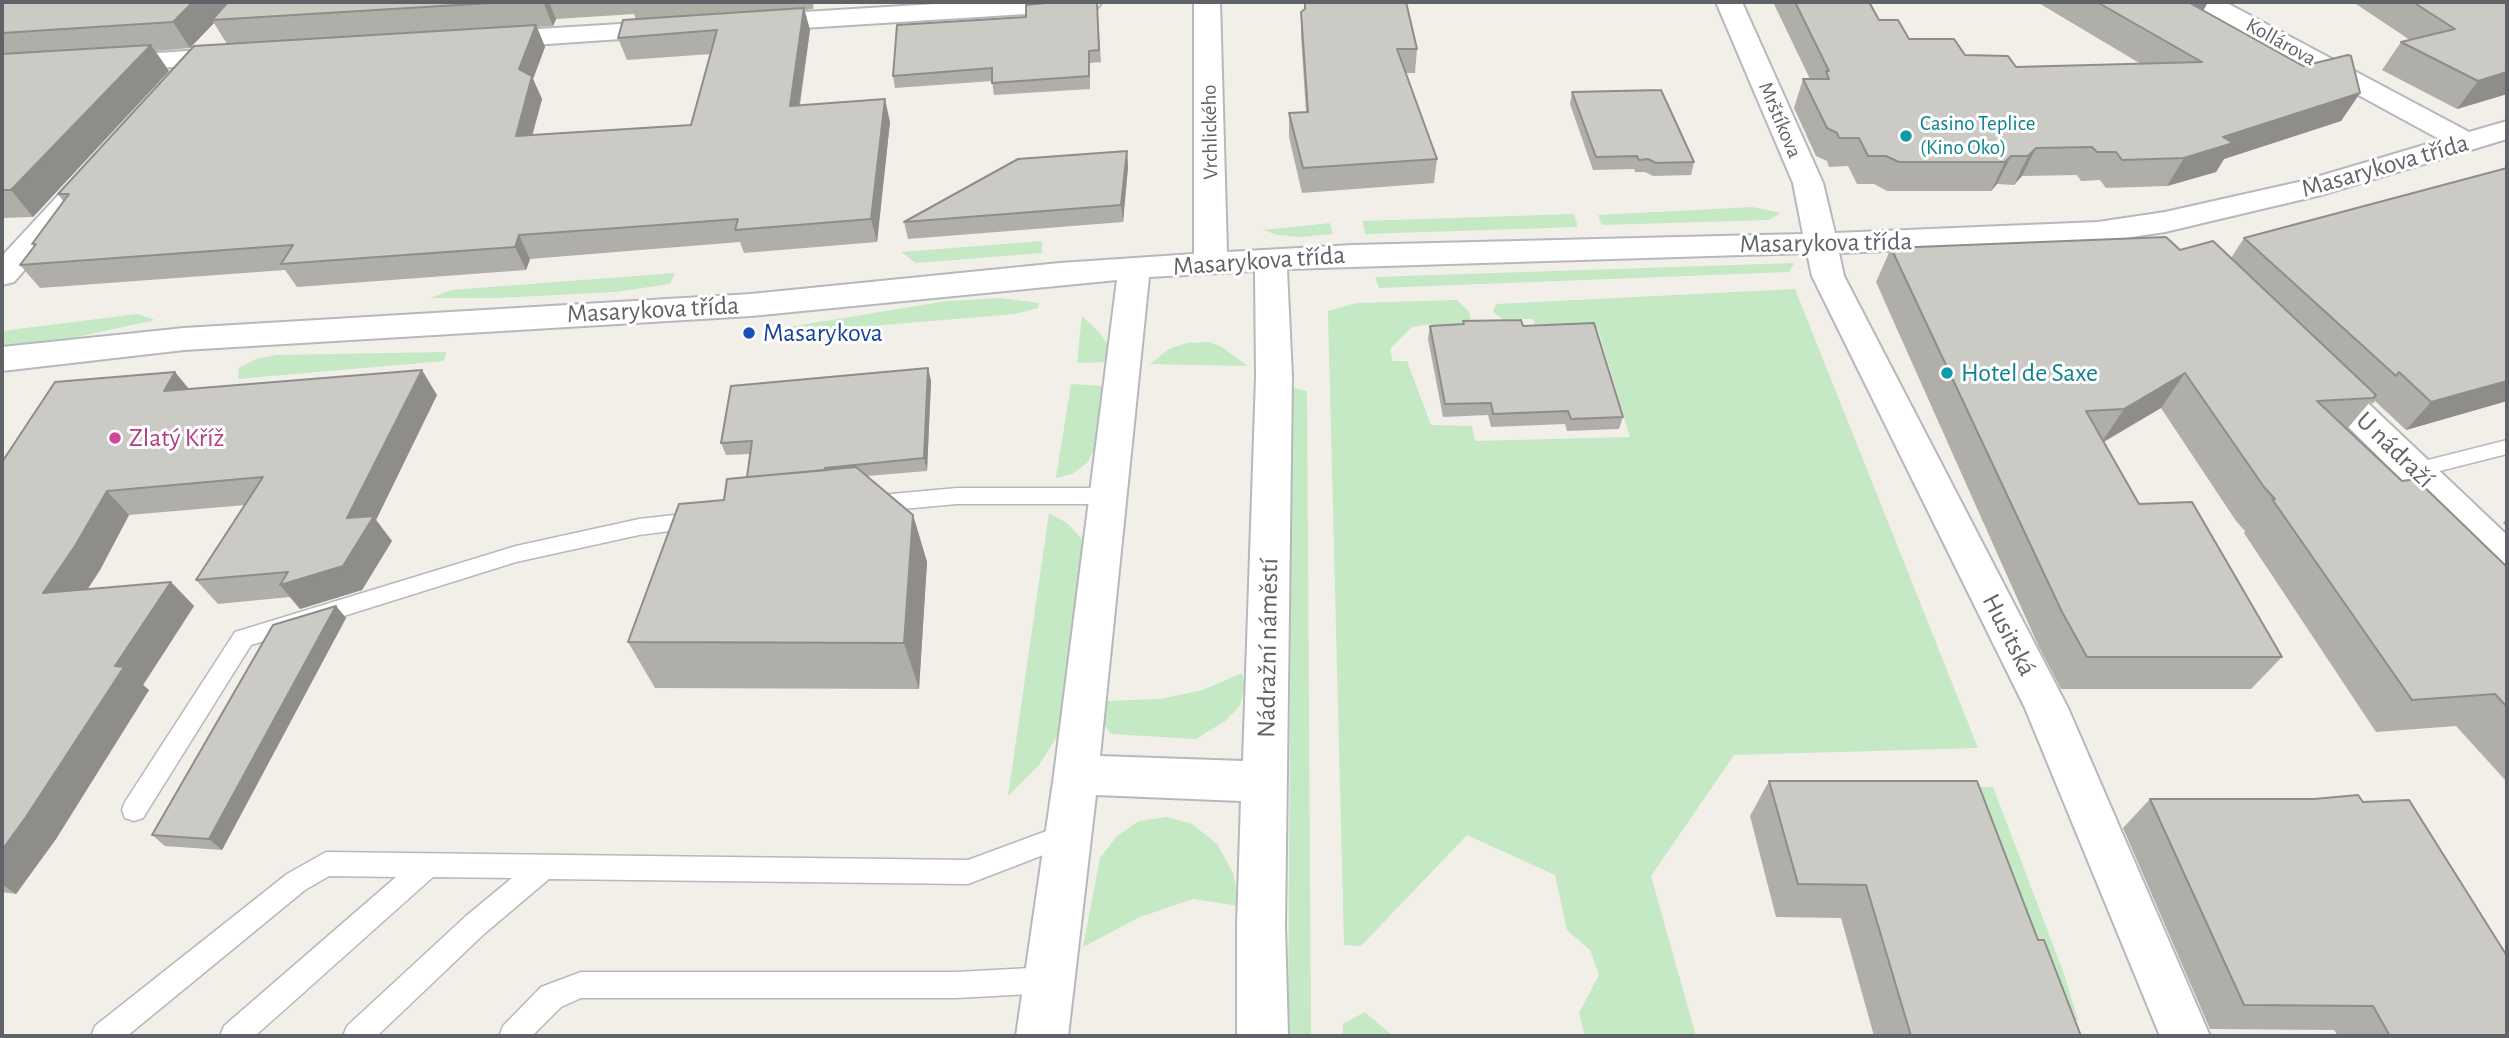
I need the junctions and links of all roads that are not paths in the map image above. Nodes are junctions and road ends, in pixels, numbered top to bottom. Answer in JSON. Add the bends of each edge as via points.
{"nodes":[{"id":1,"x":1089,"y":2,"type":"edge"},
{"id":2,"x":1207,"y":2,"type":"edge"},
{"id":3,"x":1729,"y":2,"type":"edge"},
{"id":4,"x":2206,"y":2,"type":"edge"},
{"id":5,"x":733,"y":25,"type":"edge"},
{"id":6,"x":692,"y":27,"type":"edge"},
{"id":7,"x":225,"y":30,"type":"edge"},
{"id":8,"x":460,"y":42,"type":"edge"},
{"id":9,"x":255,"y":55,"type":"edge"},
{"id":10,"x":201,"y":58,"type":"junction"},
{"id":11,"x":2,"y":71,"type":"edge"},
{"id":12,"x":174,"y":88,"type":"edge"},
{"id":13,"x":2507,"y":130,"type":"edge"},
{"id":14,"x":2466,"y":142,"type":"junction"},
{"id":15,"x":92,"y":176,"type":"edge"},
{"id":16,"x":1819,"y":242,"type":"junction"},
{"id":17,"x":1271,"y":260,"type":"junction"},
{"id":18,"x":1210,"y":263,"type":"junction"},
{"id":19,"x":1134,"y":270,"type":"junction"},
{"id":20,"x":2,"y":275,"type":"edge"},
{"id":21,"x":2299,"y":358,"type":"edge"},
{"id":22,"x":2,"y":359,"type":"edge"},
{"id":23,"x":2507,"y":446,"type":"edge"},
{"id":24,"x":2416,"y":470,"type":"junction"},
{"id":25,"x":1108,"y":496,"type":"junction"},
{"id":26,"x":846,"y":506,"type":"edge"},
{"id":27,"x":721,"y":517,"type":"edge"},
{"id":28,"x":2507,"y":559,"type":"edge"},
{"id":29,"x":1076,"y":775,"type":"junction"},
{"id":30,"x":1265,"y":782,"type":"junction"},
{"id":31,"x":134,"y":810,"type":"dead end"},
{"id":32,"x":1068,"y":834,"type":"junction"},
{"id":33,"x":429,"y":864,"type":"junction"},
{"id":34,"x":543,"y":868,"type":"junction"},
{"id":35,"x":1049,"y":980,"type":"junction"},
{"id":36,"x":105,"y":1036,"type":"edge"},
{"id":37,"x":234,"y":1036,"type":"edge"},
{"id":38,"x":358,"y":1036,"type":"edge"},
{"id":39,"x":513,"y":1036,"type":"edge"},
{"id":40,"x":1042,"y":1036,"type":"edge"},
{"id":41,"x":1263,"y":1036,"type":"edge"},
{"id":42,"x":2185,"y":1036,"type":"edge"}],
"edges":[{"from":1,"to":5,"type":"street"},
{"from":2,"to":18,"type":"street","name":"Vrchlického"},
{"from":3,"to":16,"type":"street","name":"Mrštíkova","via":[[1808,183]]},
{"from":4,"to":14,"type":"street","name":"Kollárova"},
{"from":6,"to":8,"type":"street"},
{"from":7,"to":10,"type":"street"},
{"from":9,"to":10,"type":"street"},
{"from":10,"to":11,"type":"street"},
{"from":10,"to":12,"type":"street"},
{"from":13,"to":14,"type":"street","name":"Masarykova třída"},
{"from":14,"to":16,"type":"street","name":"Masarykova třída","via":[[2175,235]]},
{"from":15,"to":20,"type":"street"},
{"from":16,"to":17,"type":"street","name":"Masarykova třída"},
{"from":16,"to":42,"type":"street","name":"Husitská","via":[[1828,276],[2046,708]]},
{"from":17,"to":18,"type":"street","name":"Masarykova třída"},
{"from":17,"to":30,"type":"street","name":"Nádražní náměstí","via":[[1274,377]]},
{"from":18,"to":19,"type":"street","name":"Masarykova třída"},
{"from":19,"to":22,"type":"street","name":"Masarykova třída","via":[[1060,273],[751,305],[184,340]]},
{"from":19,"to":25,"type":"street"},
{"from":21,"to":24,"type":"street","name":"U nádraží"},
{"from":23,"to":24,"type":"lane"},
{"from":24,"to":28,"type":"street","name":"U nádraží"},
{"from":25,"to":26,"type":"lane","via":[[957,496]]},
{"from":25,"to":29,"type":"street"},
{"from":27,"to":31,"type":"lane","via":[[639,527],[516,554],[243,638]]},
{"from":29,"to":30,"type":"street"},
{"from":29,"to":32,"type":"street"},
{"from":30,"to":41,"type":"street","name":"Nádražní náměstí"},
{"from":32,"to":34,"type":"lane","via":[[968,872]]},
{"from":32,"to":35,"type":"street"},
{"from":33,"to":34,"type":"lane"},
{"from":33,"to":36,"type":"lane","via":[[326,864],[296,882]]},
{"from":33,"to":37,"type":"lane"},
{"from":34,"to":38,"type":"lane","via":[[475,925]]},
{"from":35,"to":39,"type":"lane","via":[[956,985],[581,985],[551,997]]},
{"from":35,"to":40,"type":"street"}]}
